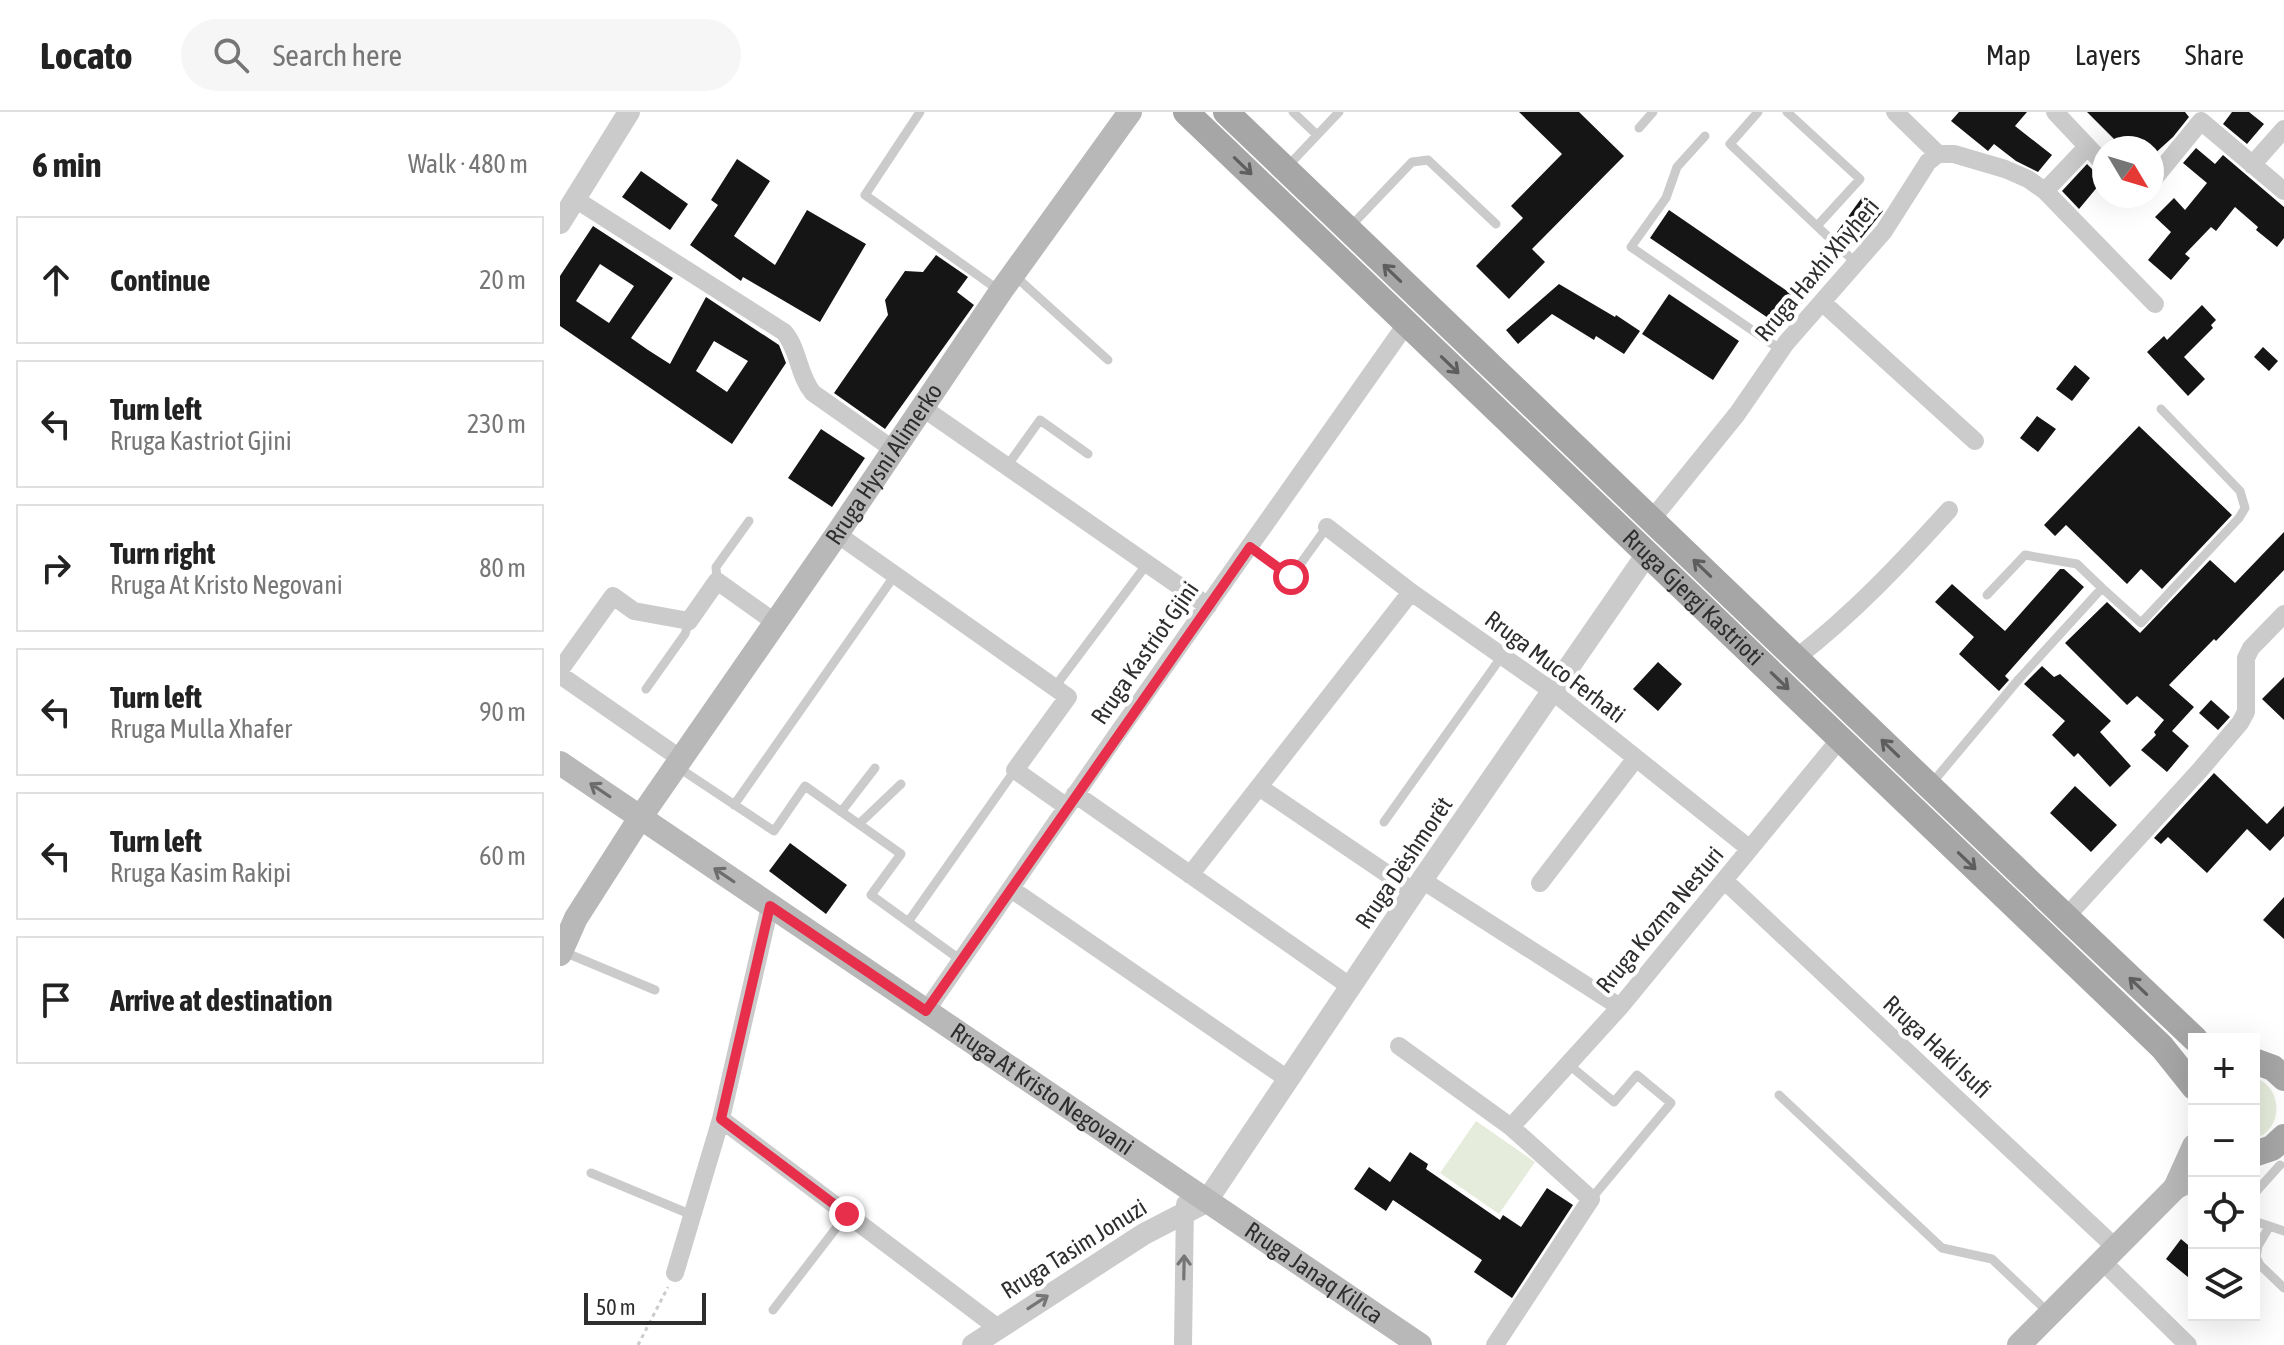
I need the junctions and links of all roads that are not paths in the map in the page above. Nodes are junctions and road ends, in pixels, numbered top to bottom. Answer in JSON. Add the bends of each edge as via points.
{"nodes":[{"id":1,"x":629,"y":112,"type":"edge"},
{"id":2,"x":920,"y":112,"type":"edge"},
{"id":3,"x":1130,"y":112,"type":"edge"},
{"id":4,"x":1186,"y":112,"type":"edge"},
{"id":5,"x":1226,"y":112,"type":"edge"},
{"id":6,"x":1293,"y":112,"type":"edge"},
{"id":7,"x":1339,"y":112,"type":"edge"},
{"id":8,"x":1653,"y":112,"type":"edge"},
{"id":9,"x":1758,"y":112,"type":"edge"},
{"id":10,"x":1787,"y":112,"type":"edge"},
{"id":11,"x":1895,"y":112,"type":"edge"},
{"id":12,"x":2058,"y":113,"type":"edge"},
{"id":13,"x":1639,"y":128,"type":"dead end"},
{"id":14,"x":2284,"y":129,"type":"edge"},
{"id":15,"x":1317,"y":135,"type":"junction"},
{"id":16,"x":1705,"y":136,"type":"dead end"},
{"id":17,"x":2087,"y":147,"type":"junction"},
{"id":18,"x":2092,"y":152,"type":"edge"},
{"id":19,"x":1938,"y":154,"type":"junction"},
{"id":20,"x":2252,"y":165,"type":"junction"},
{"id":21,"x":2164,"y":166,"type":"edge"},
{"id":22,"x":1285,"y":169,"type":"junction"},
{"id":23,"x":2045,"y":191,"type":"junction"},
{"id":24,"x":2284,"y":191,"type":"edge"},
{"id":25,"x":575,"y":199,"type":"junction"},
{"id":26,"x":560,"y":223,"type":"edge"},
{"id":27,"x":1496,"y":224,"type":"dead end"},
{"id":28,"x":1817,"y":226,"type":"junction"},
{"id":29,"x":1348,"y":229,"type":"junction"},
{"id":30,"x":1856,"y":263,"type":"junction"},
{"id":31,"x":1008,"y":283,"type":"junction"},
{"id":32,"x":1822,"y":302,"type":"junction"},
{"id":33,"x":2155,"y":304,"type":"dead end"},
{"id":34,"x":1407,"y":323,"type":"junction"},
{"id":35,"x":1781,"y":350,"type":"junction"},
{"id":36,"x":1108,"y":360,"type":"dead end"},
{"id":37,"x":923,"y":408,"type":"junction"},
{"id":38,"x":2161,"y":409,"type":"dead end"},
{"id":39,"x":1975,"y":441,"type":"dead end"},
{"id":40,"x":894,"y":450,"type":"junction"},
{"id":41,"x":1088,"y":454,"type":"dead end"},
{"id":42,"x":1007,"y":466,"type":"junction"},
{"id":43,"x":1949,"y":510,"type":"dead end"},
{"id":44,"x":1652,"y":519,"type":"junction"},
{"id":45,"x":749,"y":521,"type":"dead end"},
{"id":46,"x":1327,"y":527,"type":"joint"},
{"id":47,"x":837,"y":534,"type":"junction"},
{"id":48,"x":1250,"y":547,"type":"junction"},
{"id":49,"x":1647,"y":554,"type":"junction"},
{"id":50,"x":1147,"y":564,"type":"junction"},
{"id":51,"x":895,"y":575,"type":"junction"},
{"id":52,"x":717,"y":581,"type":"junction"},
{"id":53,"x":2102,"y":588,"type":"junction"},
{"id":54,"x":1411,"y":592,"type":"junction"},
{"id":55,"x":1987,"y":595,"type":"dead end"},
{"id":56,"x":1208,"y":606,"type":"junction"},
{"id":57,"x":2284,"y":614,"type":"edge"},
{"id":58,"x":689,"y":621,"type":"junction"},
{"id":59,"x":776,"y":623,"type":"junction"},
{"id":60,"x":1502,"y":656,"type":"junction"},
{"id":61,"x":1796,"y":658,"type":"junction"},
{"id":62,"x":560,"y":672,"type":"edge"},
{"id":63,"x":1054,"y":688,"type":"junction"},
{"id":64,"x":646,"y":689,"type":"dead end"},
{"id":65,"x":1552,"y":691,"type":"junction"},
{"id":66,"x":1840,"y":739,"type":"junction"},
{"id":67,"x":1636,"y":758,"type":"junction"},
{"id":68,"x":560,"y":763,"type":"edge"},
{"id":69,"x":678,"y":763,"type":"junction"},
{"id":70,"x":875,"y":768,"type":"dead end"},
{"id":71,"x":1015,"y":770,"type":"junction"},
{"id":72,"x":901,"y":784,"type":"dead end"},
{"id":73,"x":1930,"y":786,"type":"junction"},
{"id":74,"x":1259,"y":787,"type":"junction"},
{"id":75,"x":1071,"y":801,"type":"junction"},
{"id":76,"x":734,"y":805,"type":"junction"},
{"id":77,"x":841,"y":812,"type":"junction"},
{"id":78,"x":640,"y":818,"type":"junction"},
{"id":79,"x":1384,"y":822,"type":"dead end"},
{"id":80,"x":859,"y":824,"type":"junction"},
{"id":81,"x":1750,"y":849,"type":"junction"},
{"id":82,"x":1190,"y":875,"type":"junction"},
{"id":83,"x":1725,"y":881,"type":"junction"},
{"id":84,"x":1540,"y":883,"type":"dead end"},
{"id":85,"x":1418,"y":886,"type":"junction"},
{"id":86,"x":1011,"y":889,"type":"junction"},
{"id":87,"x":770,"y":906,"type":"junction"},
{"id":88,"x":2066,"y":917,"type":"junction"},
{"id":89,"x":908,"y":922,"type":"junction"},
{"id":90,"x":560,"y":952,"type":"edge"},
{"id":91,"x":962,"y":961,"type":"junction"},
{"id":92,"x":1351,"y":987,"type":"junction"},
{"id":93,"x":655,"y":990,"type":"dead end"},
{"id":94,"x":1620,"y":1007,"type":"junction"},
{"id":95,"x":926,"y":1011,"type":"junction"},
{"id":96,"x":2189,"y":1033,"type":"edge"},
{"id":97,"x":1399,"y":1046,"type":"dead end"},
{"id":98,"x":1568,"y":1064,"type":"junction"},
{"id":99,"x":2188,"y":1078,"type":"edge"},
{"id":100,"x":1289,"y":1080,"type":"junction"},
{"id":101,"x":1779,"y":1095,"type":"dead end"},
{"id":102,"x":721,"y":1119,"type":"junction"},
{"id":103,"x":1511,"y":1127,"type":"junction"},
{"id":104,"x":2273,"y":1155,"type":"edge"},
{"id":105,"x":591,"y":1173,"type":"dead end"},
{"id":106,"x":2260,"y":1182,"type":"edge"},
{"id":107,"x":2185,"y":1183,"type":"edge"},
{"id":108,"x":1591,"y":1199,"type":"junction"},
{"id":109,"x":1192,"y":1201,"type":"junction"},
{"id":110,"x":847,"y":1214,"type":"junction"},
{"id":111,"x":692,"y":1215,"type":"junction"},
{"id":112,"x":2260,"y":1223,"type":"edge"},
{"id":113,"x":2269,"y":1227,"type":"junction"},
{"id":114,"x":2284,"y":1231,"type":"edge"},
{"id":115,"x":2109,"y":1254,"type":"junction"},
{"id":116,"x":675,"y":1273,"type":"road end"},
{"id":117,"x":2284,"y":1288,"type":"edge"},
{"id":118,"x":773,"y":1310,"type":"dead end"},
{"id":119,"x":2050,"y":1314,"type":"junction"},
{"id":120,"x":998,"y":1328,"type":"junction"},
{"id":121,"x":2023,"y":1344,"type":"edge"},
{"id":122,"x":973,"y":1345,"type":"edge"},
{"id":123,"x":1183,"y":1345,"type":"edge"},
{"id":124,"x":1420,"y":1345,"type":"edge"},
{"id":125,"x":1495,"y":1345,"type":"edge"},
{"id":126,"x":2188,"y":1345,"type":"edge"}],
"edges":[{"from":1,"to":25,"type":"street"},
{"from":2,"to":31,"type":"lane","via":[[865,195]]},
{"from":3,"to":31,"type":"main road","name":"Rruga Hysni Alimerko"},
{"from":4,"to":34,"type":"main road","name":"Rruga Gjergj Kastrioti","one_way":true},
{"from":5,"to":22,"type":"main road","name":"Rruga Gjergj Kastrioti"},
{"from":6,"to":15,"type":"lane"},
{"from":7,"to":15,"type":"lane"},
{"from":8,"to":13,"type":"lane"},
{"from":9,"to":28,"type":"lane","via":[[1730,144]]},
{"from":10,"to":28,"type":"lane","via":[[1860,179]]},
{"from":11,"to":19,"type":"street"},
{"from":12,"to":17,"type":"street"},
{"from":14,"to":20,"type":"street"},
{"from":15,"to":22,"type":"lane"},
{"from":16,"to":35,"type":"lane","via":[[1677,167],[1666,198],[1631,247]]},
{"from":17,"to":18,"type":"street"},
{"from":17,"to":23,"type":"street"},
{"from":19,"to":23,"type":"street","via":[[2005,169]]},
{"from":19,"to":30,"type":"street","name":"Rruga Haxhi Xhyheri"},
{"from":20,"to":21,"type":"street","via":[[2201,121]]},
{"from":20,"to":24,"type":"street"},
{"from":22,"to":29,"type":"main road","name":"Rruga Gjergj Kastrioti"},
{"from":23,"to":33,"type":"street"},
{"from":25,"to":26,"type":"street"},
{"from":25,"to":40,"type":"street","via":[[784,332],[813,393]]},
{"from":27,"to":29,"type":"lane","via":[[1428,160],[1412,162]]},
{"from":28,"to":30,"type":"lane"},
{"from":44,"to":29,"type":"main road","name":"Rruga Gjergj Kastrioti","one_way":true},
{"from":30,"to":32,"type":"street","name":"Rruga Haxhi Xhyheri"},
{"from":31,"to":36,"type":"lane"},
{"from":31,"to":37,"type":"main road","name":"Rruga Hysni Alimerko"},
{"from":32,"to":35,"type":"street","name":"Rruga Haxhi Xhyheri"},
{"from":32,"to":39,"type":"street"},
{"from":34,"to":48,"type":"street","name":"Rruga Kastriot Gjini"},
{"from":34,"to":49,"type":"main road","name":"Rruga Gjergj Kastrioti","one_way":true},
{"from":35,"to":44,"type":"street","name":"Rruga Haxhi Xhyheri"},
{"from":37,"to":40,"type":"main road","name":"Rruga Hysni Alimerko"},
{"from":37,"to":42,"type":"street"},
{"from":38,"to":53,"type":"lane","via":[[2240,491],[2245,508],[2141,623]]},
{"from":40,"to":47,"type":"main road","name":"Rruga Hysni Alimerko"},
{"from":41,"to":42,"type":"lane","via":[[1040,420]]},
{"from":42,"to":50,"type":"street"},
{"from":43,"to":61,"type":"street","via":[[1856,608]]},
{"from":61,"to":44,"type":"main road","name":"Rruga Gjergj Kastrioti","one_way":true},
{"from":45,"to":52,"type":"lane","via":[[716,567]]},
{"from":46,"to":48,"type":"lane","via":[[1291,577]]},
{"from":46,"to":54,"type":"street","name":"Rruga Muco Ferhati"},
{"from":47,"to":51,"type":"street"},
{"from":47,"to":59,"type":"main road","name":"Rruga Hysni Alimerko"},
{"from":48,"to":56,"type":"street","name":"Rruga Kastriot Gjini"},
{"from":49,"to":65,"type":"street","name":"Rruga Dëshmorët"},
{"from":49,"to":66,"type":"main road","name":"Rruga Gjergj Kastrioti","one_way":true},
{"from":50,"to":56,"type":"street"},
{"from":50,"to":63,"type":"lane"},
{"from":51,"to":63,"type":"street"},
{"from":51,"to":76,"type":"lane"},
{"from":52,"to":58,"type":"street"},
{"from":52,"to":59,"type":"street"},
{"from":53,"to":55,"type":"lane","via":[[2077,564],[2025,555]]},
{"from":53,"to":73,"type":"lane"},
{"from":54,"to":60,"type":"street","name":"Rruga Muco Ferhati"},
{"from":54,"to":74,"type":"street"},
{"from":56,"to":75,"type":"street","name":"Rruga Kastriot Gjini"},
{"from":57,"to":88,"type":"street","via":[[2246,658],[2246,712],[2240,723]]},
{"from":58,"to":62,"type":"street","via":[[634,611],[613,596]]},
{"from":58,"to":64,"type":"lane"},
{"from":59,"to":69,"type":"main road","name":"Rruga Hysni Alimerko"},
{"from":60,"to":65,"type":"street","name":"Rruga Muco Ferhati"},
{"from":60,"to":79,"type":"lane"},
{"from":73,"to":61,"type":"main road","name":"Rruga Gjergj Kastrioti","one_way":true},
{"from":62,"to":69,"type":"street"},
{"from":63,"to":71,"type":"street","via":[[1068,697]]},
{"from":65,"to":67,"type":"street","name":"Rruga Muco Ferhati"},
{"from":65,"to":85,"type":"street","name":"Rruga Dëshmorët"},
{"from":66,"to":81,"type":"street","name":"Rruga Kozma Nesturi"},
{"from":66,"to":99,"type":"main road","name":"Rruga Gjergj Kastrioti","one_way":true,"via":[[2162,1047]]},
{"from":67,"to":81,"type":"street","name":"Rruga Muco Ferhati"},
{"from":67,"to":84,"type":"street"},
{"from":78,"to":68,"type":"main road","name":"Rruga At Kristo Negovani","one_way":true},
{"from":69,"to":76,"type":"lane"},
{"from":69,"to":78,"type":"main road","name":"Rruga Hysni Alimerko"},
{"from":70,"to":77,"type":"lane"},
{"from":71,"to":75,"type":"street"},
{"from":71,"to":89,"type":"lane"},
{"from":72,"to":80,"type":"lane"},
{"from":73,"to":88,"type":"main road","name":"Rruga Gjergj Kastrioti"},
{"from":74,"to":82,"type":"street"},
{"from":74,"to":85,"type":"street"},
{"from":75,"to":82,"type":"street"},
{"from":75,"to":86,"type":"street","name":"Rruga Kastriot Gjini"},
{"from":76,"to":77,"type":"lane","via":[[774,831],[805,786]]},
{"from":77,"to":80,"type":"lane"},
{"from":87,"to":78,"type":"main road","name":"Rruga At Kristo Negovani","one_way":true},
{"from":78,"to":90,"type":"main road","name":"Rruga Hysni Alimerko"},
{"from":80,"to":89,"type":"lane","via":[[901,854],[871,895]]},
{"from":81,"to":83,"type":"street","name":"Rruga Kozma Nesturi"},
{"from":82,"to":92,"type":"street"},
{"from":83,"to":94,"type":"street","name":"Rruga Kozma Nesturi"},
{"from":83,"to":115,"type":"street","name":"Rruga Haki Isufi"},
{"from":85,"to":92,"type":"street","name":"Rruga Dëshmorët"},
{"from":85,"to":94,"type":"street"},
{"from":86,"to":91,"type":"street","name":"Rruga Kastriot Gjini"},
{"from":86,"to":100,"type":"street"},
{"from":87,"to":95,"type":"main road","name":"Rruga At Kristo Negovani"},
{"from":87,"to":102,"type":"street"},
{"from":96,"to":88,"type":"main road","name":"Rruga Gjergj Kastrioti","one_way":true},
{"from":89,"to":91,"type":"lane"},
{"from":90,"to":93,"type":"lane"},
{"from":91,"to":95,"type":"street","name":"Rruga Kastriot Gjini"},
{"from":92,"to":100,"type":"street","name":"Rruga Dëshmorët"},
{"from":94,"to":98,"type":"street","name":"Rruga Kozma Nesturi"},
{"from":95,"to":109,"type":"main road","name":"Rruga At Kristo Negovani"},
{"from":97,"to":103,"type":"street"},
{"from":98,"to":103,"type":"street","name":"Rruga Kozma Nesturi"},
{"from":98,"to":108,"type":"lane","via":[[1614,1102],[1637,1075],[1671,1103]]},
{"from":100,"to":109,"type":"street","name":"Rruga Dëshmorët"},
{"from":101,"to":119,"type":"lane","via":[[1942,1248],[1992,1259]]},
{"from":102,"to":110,"type":"street"},
{"from":102,"to":111,"type":"street"},
{"from":103,"to":108,"type":"street"},
{"from":104,"to":106,"type":"lane"},
{"from":105,"to":111,"type":"lane"},
{"from":107,"to":115,"type":"main road"},
{"from":108,"to":125,"type":"street"},
{"from":120,"to":109,"type":"street","name":"Rruga Tasim Jonuzi","one_way":true},
{"from":123,"to":109,"type":"street","one_way":true},
{"from":109,"to":124,"type":"main road","name":"Rruga Janaq Kilica"},
{"from":110,"to":118,"type":"lane"},
{"from":110,"to":120,"type":"street"},
{"from":111,"to":116,"type":"street"},
{"from":112,"to":113,"type":"lane"},
{"from":113,"to":114,"type":"lane"},
{"from":113,"to":117,"type":"lane","via":[[2256,1257]]},
{"from":115,"to":119,"type":"main road"},
{"from":115,"to":126,"type":"street","name":"Rruga Haki Isufi"},
{"from":119,"to":121,"type":"main road"},
{"from":120,"to":122,"type":"street","name":"Rruga Tasim Jonuzi"}]}
